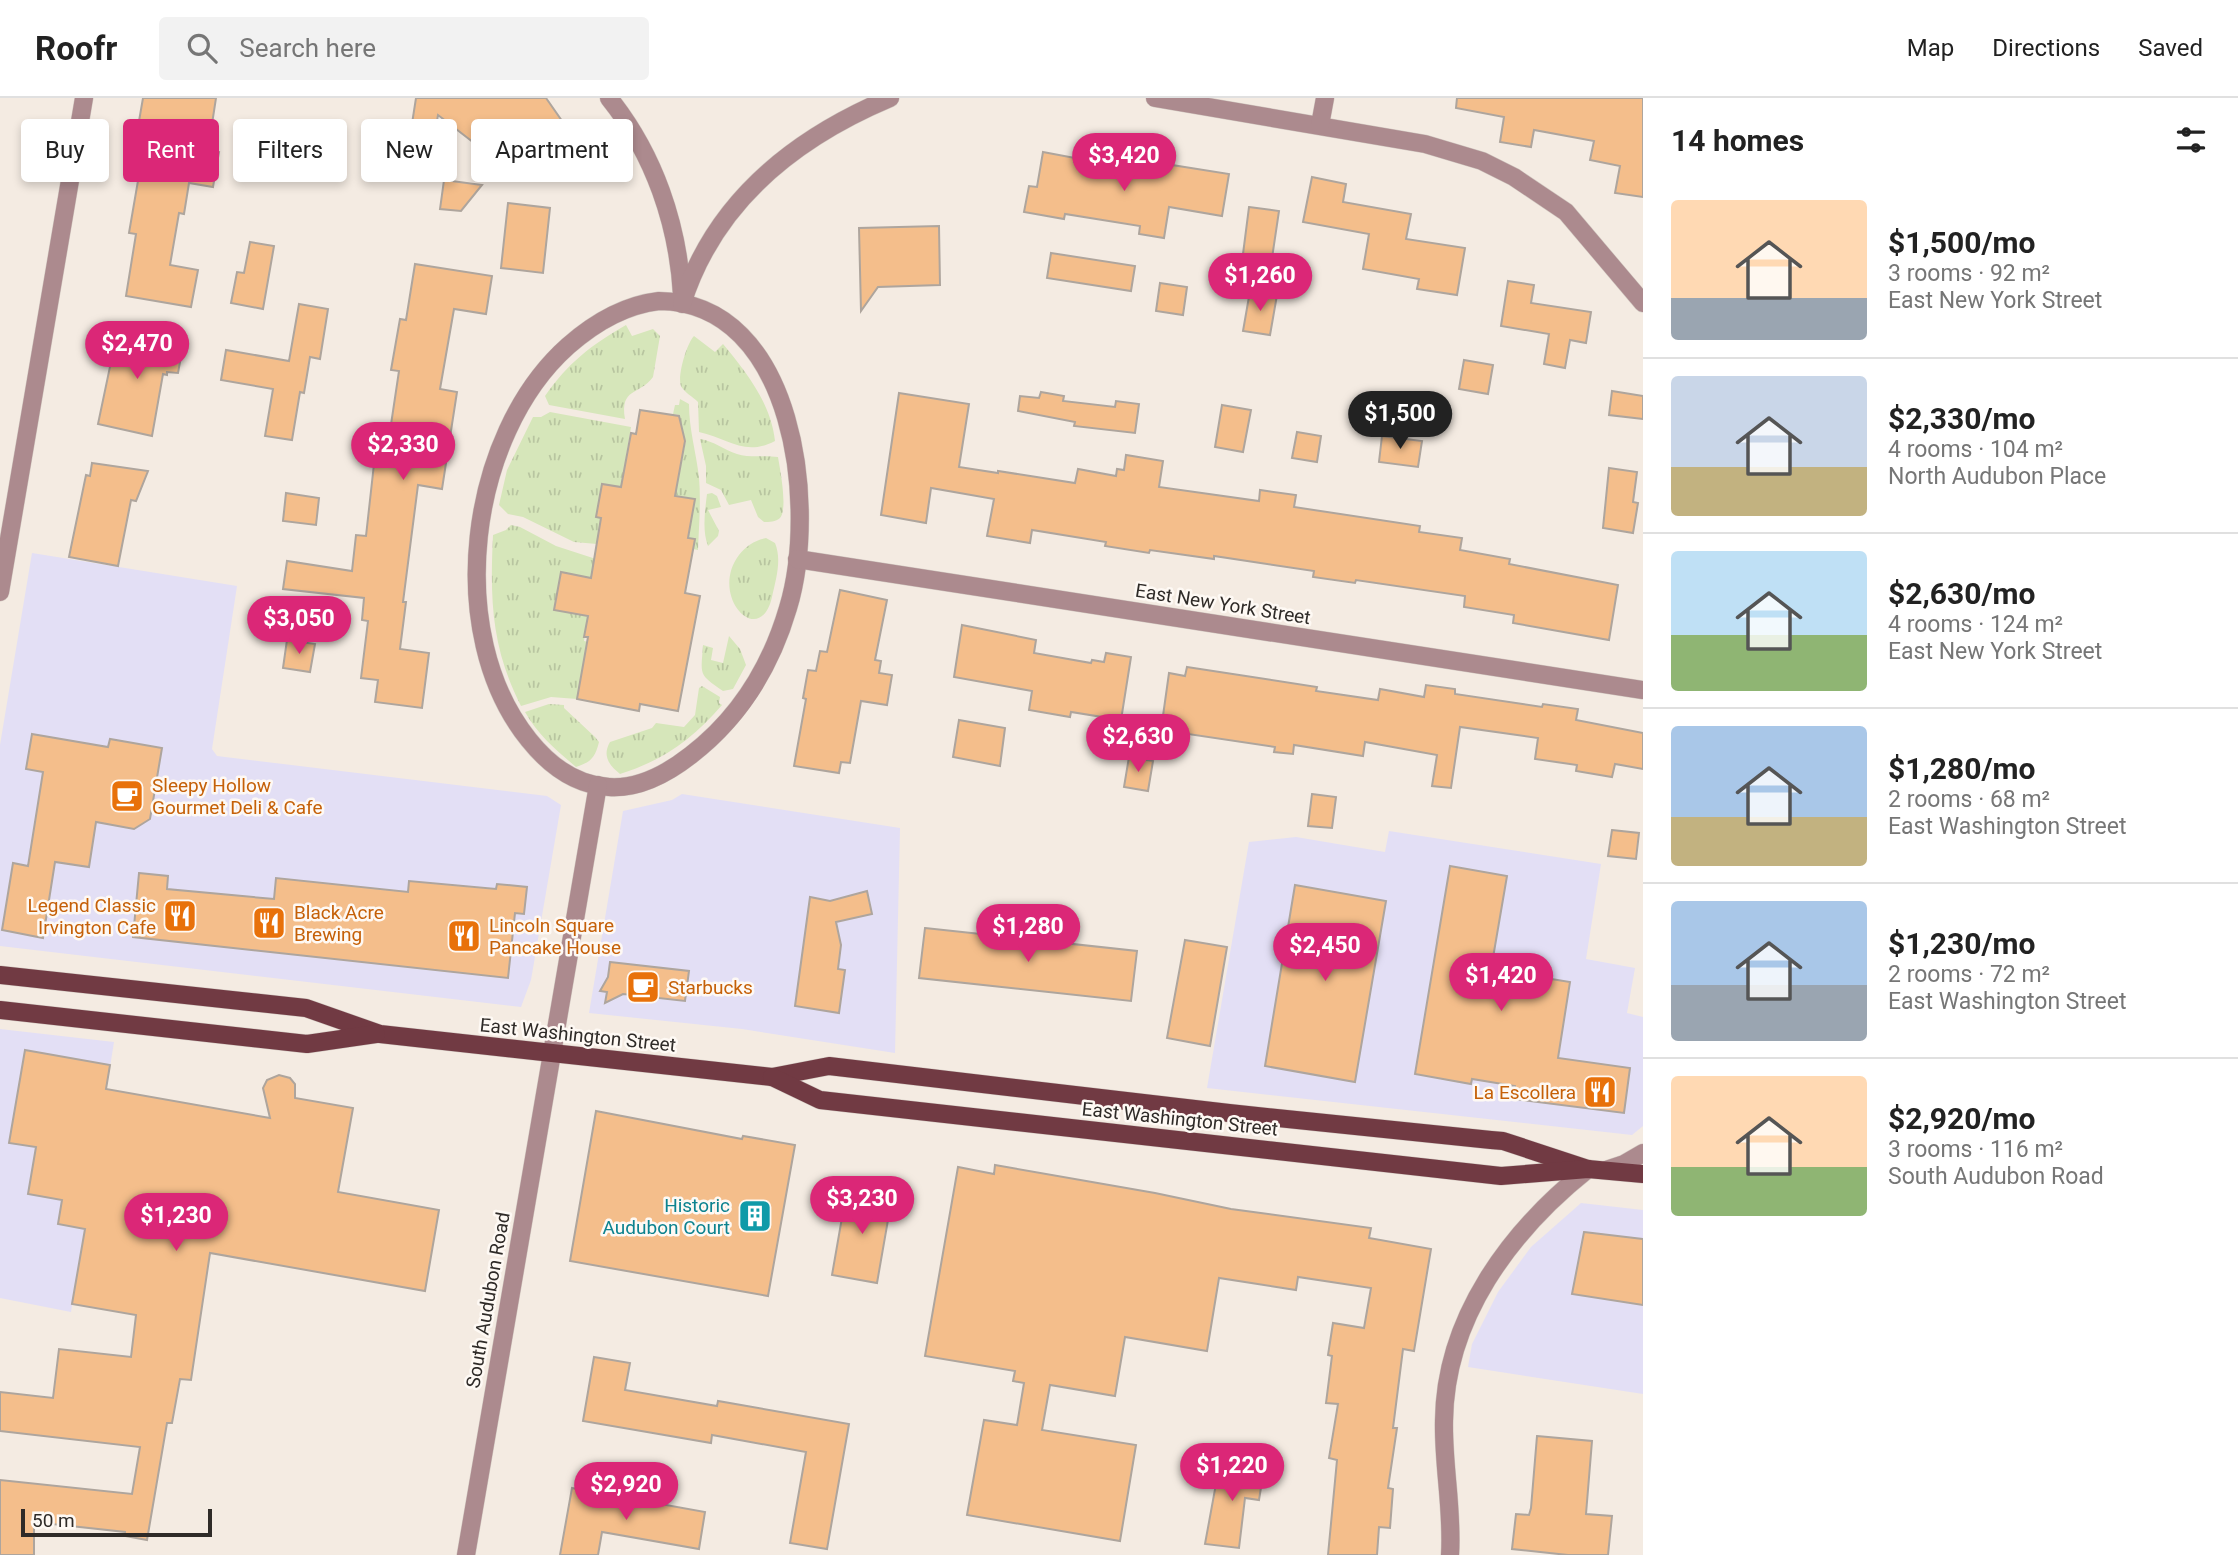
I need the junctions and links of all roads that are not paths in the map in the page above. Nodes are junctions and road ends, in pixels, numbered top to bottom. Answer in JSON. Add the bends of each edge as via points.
{"nodes":[{"id":1,"x":84,"y":98,"type":"edge"},
{"id":2,"x":609,"y":98,"type":"edge"},
{"id":3,"x":890,"y":98,"type":"edge"},
{"id":4,"x":1155,"y":98,"type":"edge"},
{"id":5,"x":1325,"y":98,"type":"edge"},
{"id":6,"x":1320,"y":125,"type":"junction"},
{"id":7,"x":1643,"y":303,"type":"edge"},
{"id":8,"x":682,"y":304,"type":"junction"},
{"id":9,"x":797,"y":559,"type":"junction"},
{"id":10,"x":0,"y":592,"type":"edge"},
{"id":11,"x":1643,"y":690,"type":"edge"},
{"id":12,"x":598,"y":785,"type":"junction"},
{"id":13,"x":0,"y":975,"type":"edge"},
{"id":14,"x":0,"y":1010,"type":"edge"},
{"id":15,"x":380,"y":1034,"type":"junction"},
{"id":16,"x":552,"y":1053,"type":"junction"},
{"id":17,"x":772,"y":1077,"type":"junction"},
{"id":18,"x":1643,"y":1153,"type":"edge"},
{"id":19,"x":1588,"y":1169,"type":"junction"},
{"id":20,"x":1606,"y":1170,"type":"junction"},
{"id":21,"x":1643,"y":1174,"type":"edge"},
{"id":22,"x":466,"y":1555,"type":"edge"},
{"id":23,"x":1450,"y":1555,"type":"edge"}],
"edges":[{"from":1,"to":10,"type":"street"},
{"from":2,"to":8,"type":"street","via":[[634,135],[659,187],[674,238]]},
{"from":3,"to":8,"type":"street","via":[[815,135],[760,180],[706,246]]},
{"from":4,"to":6,"type":"street"},
{"from":5,"to":6,"type":"street"},
{"from":6,"to":7,"type":"street","via":[[1438,146],[1514,177],[1572,218]]},
{"from":8,"to":9,"type":"street","via":[[719,319],[742,336],[774,385],[796,463]]},
{"from":8,"to":12,"type":"street","via":[[651,302],[620,312],[588,329],[552,361],[507,433],[490,478],[480,527],[476,575],[480,623],[487,659],[504,701],[522,732],[549,763],[575,779]]},
{"from":9,"to":11,"type":"street","name":"East New York Street"},
{"from":9,"to":12,"type":"street","via":[[780,634],[755,684],[726,725],[680,764],[652,779]]},
{"from":12,"to":16,"type":"street","name":"South Audubon Road"},
{"from":13,"to":15,"type":"main road","name":"East Washington Street","via":[[306,1008]]},
{"from":14,"to":15,"type":"main road","name":"East Washington Street","via":[[307,1044]]},
{"from":15,"to":16,"type":"main road","name":"East Washington Street"},
{"from":16,"to":17,"type":"main road","name":"East Washington Street"},
{"from":16,"to":22,"type":"street","name":"South Audubon Road"},
{"from":17,"to":19,"type":"main road","name":"East Washington Street","via":[[829,1066],[1491,1140]]},
{"from":17,"to":19,"type":"main road","name":"East Washington Street","via":[[820,1100],[1501,1176]]},
{"from":18,"to":20,"type":"street"},
{"from":19,"to":20,"type":"main road","name":"East Washington Street"},
{"from":19,"to":23,"type":"street","via":[[1549,1200],[1490,1273],[1458,1337],[1444,1421]]},
{"from":20,"to":21,"type":"main road","name":"East Washington Street"}]}
